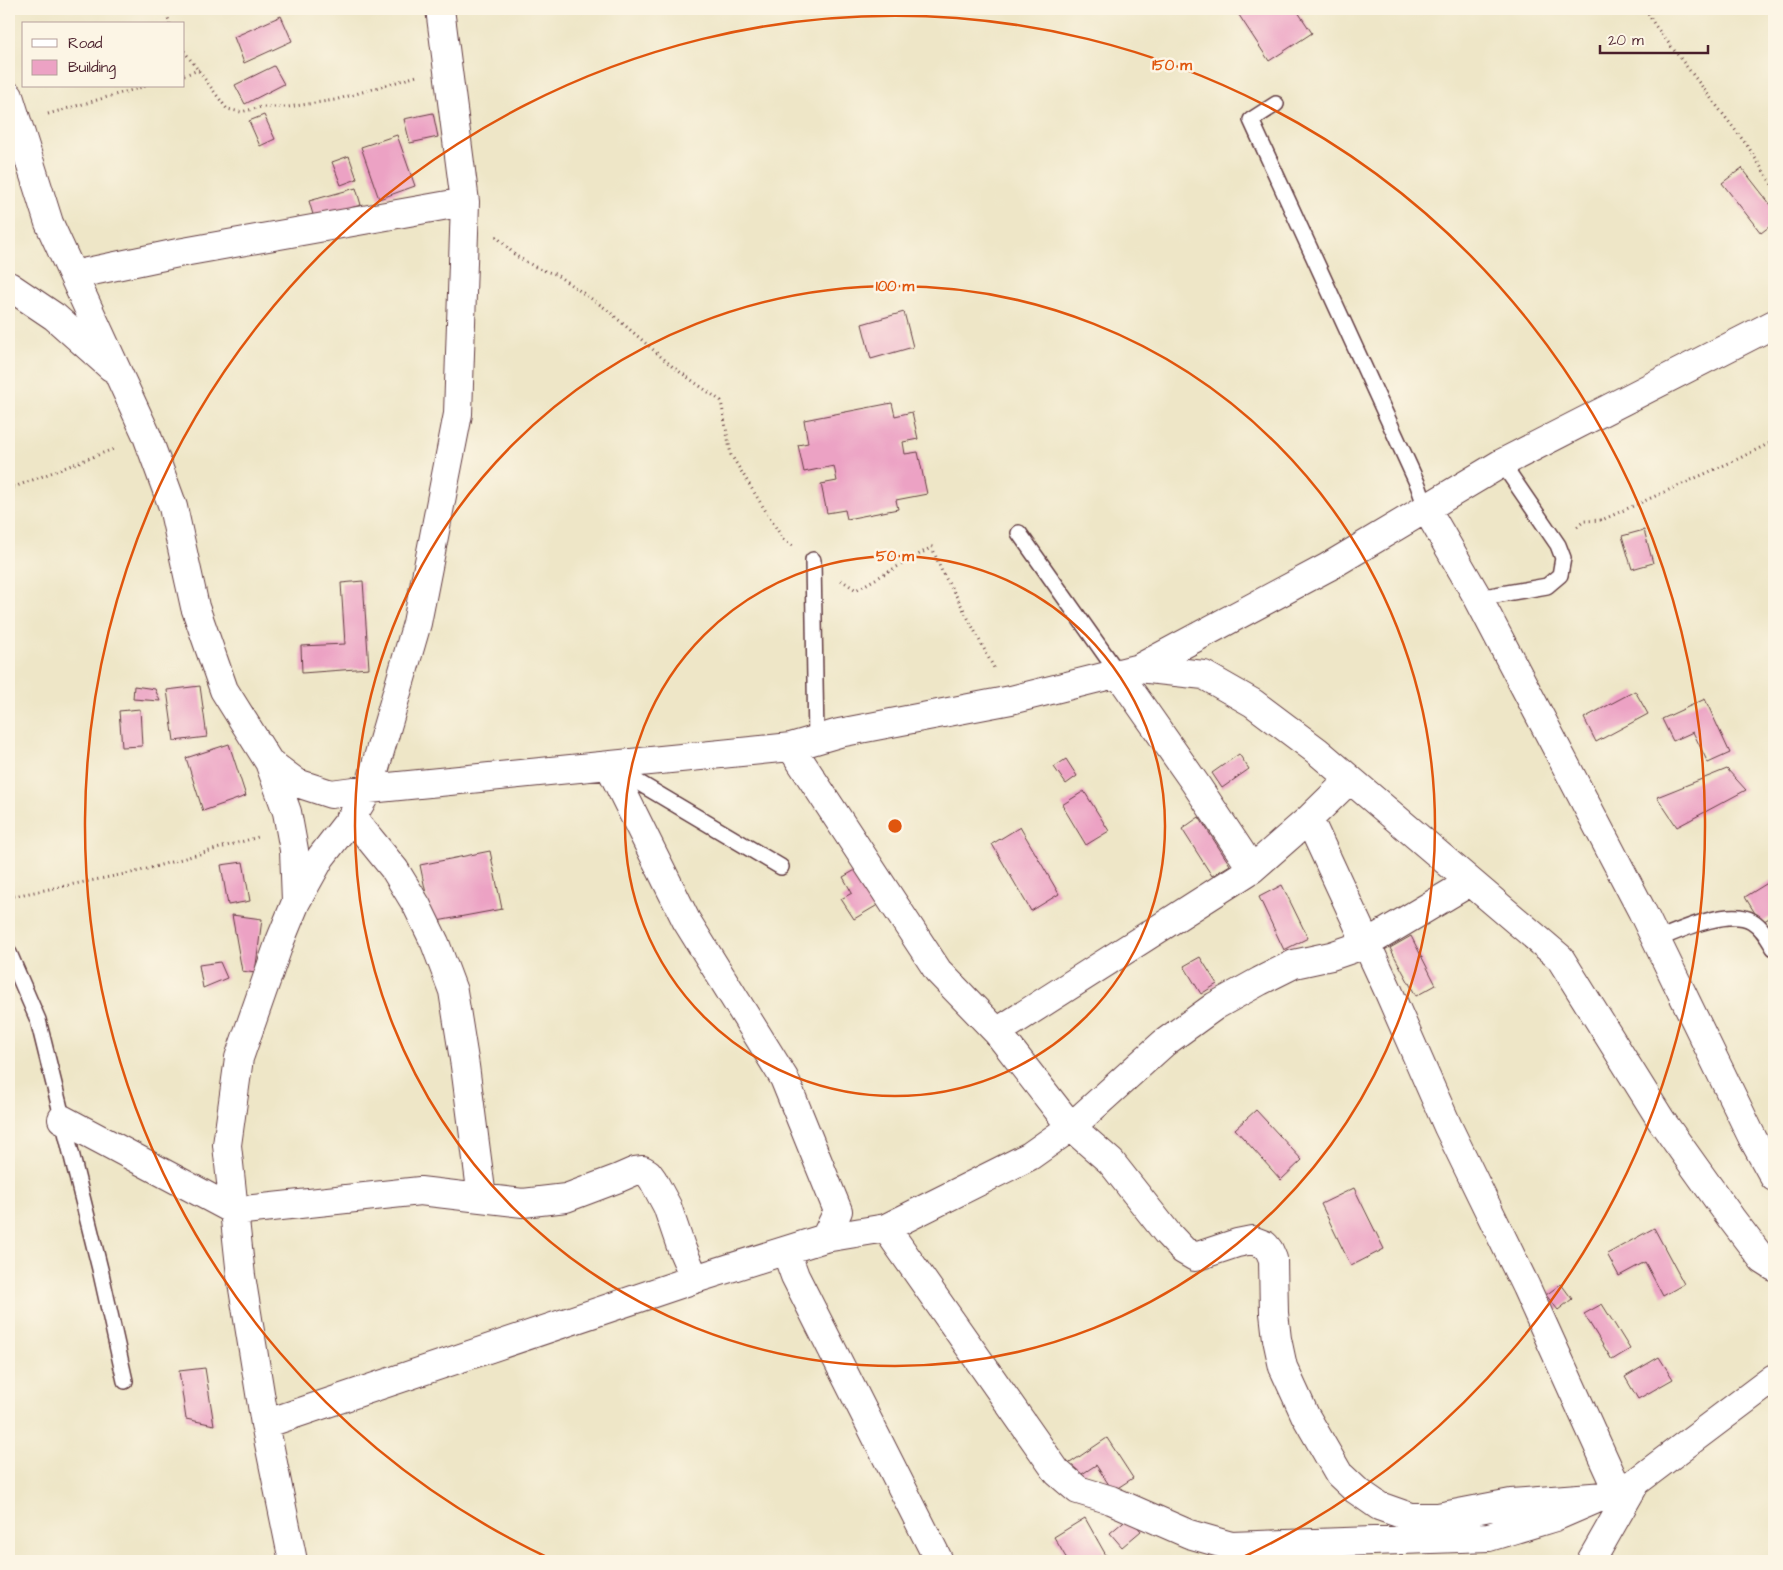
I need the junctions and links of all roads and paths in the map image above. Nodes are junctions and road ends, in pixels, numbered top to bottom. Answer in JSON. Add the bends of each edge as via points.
{"nodes":[{"id":1,"x":165,"y":9,"type":"edge"},
{"id":2,"x":440,"y":9,"type":"edge"},
{"id":3,"x":1646,"y":9,"type":"edge"},
{"id":4,"x":169,"y":22,"type":"edge"},
{"id":5,"x":185,"y":52,"type":"edge"},
{"id":6,"x":447,"y":68,"type":"junction"},
{"id":7,"x":199,"y":70,"type":"junction"},
{"id":8,"x":185,"y":75,"type":"edge"},
{"id":9,"x":139,"y":88,"type":"edge"},
{"id":10,"x":9,"y":96,"type":"edge"},
{"id":11,"x":1276,"y":104,"type":"dead end"},
{"id":12,"x":18,"y":123,"type":"junction"},
{"id":13,"x":1774,"y":188,"type":"edge"},
{"id":14,"x":465,"y":202,"type":"junction"},
{"id":15,"x":73,"y":274,"type":"junction"},
{"id":16,"x":9,"y":286,"type":"edge"},
{"id":17,"x":1774,"y":324,"type":"edge"},
{"id":18,"x":120,"y":375,"type":"junction"},
{"id":19,"x":147,"y":436,"type":"junction"},
{"id":20,"x":1774,"y":441,"type":"edge"},
{"id":21,"x":1502,"y":463,"type":"junction"},
{"id":22,"x":9,"y":489,"type":"edge"},
{"id":23,"x":1426,"y":508,"type":"junction"},
{"id":24,"x":1019,"y":533,"type":"dead end"},
{"id":25,"x":1558,"y":545,"type":"junction"},
{"id":26,"x":813,"y":560,"type":"junction"},
{"id":27,"x":1478,"y":598,"type":"junction"},
{"id":28,"x":1128,"y":670,"type":"junction"},
{"id":29,"x":1011,"y":700,"type":"junction"},
{"id":30,"x":816,"y":740,"type":"junction"},
{"id":31,"x":790,"y":747,"type":"junction"},
{"id":32,"x":269,"y":762,"type":"junction"},
{"id":33,"x":609,"y":765,"type":"junction"},
{"id":34,"x":1350,"y":779,"type":"junction"},
{"id":35,"x":369,"y":788,"type":"junction"},
{"id":36,"x":352,"y":817,"type":"junction"},
{"id":37,"x":1309,"y":820,"type":"junction"},
{"id":38,"x":290,"y":827,"type":"junction"},
{"id":39,"x":781,"y":867,"type":"dead end"},
{"id":40,"x":1252,"y":869,"type":"junction"},
{"id":41,"x":1470,"y":882,"type":"junction"},
{"id":42,"x":9,"y":896,"type":"edge"},
{"id":43,"x":296,"y":902,"type":"junction"},
{"id":44,"x":1656,"y":940,"type":"junction"},
{"id":45,"x":1366,"y":944,"type":"junction"},
{"id":46,"x":1774,"y":948,"type":"edge"},
{"id":47,"x":9,"y":953,"type":"edge"},
{"id":48,"x":997,"y":1032,"type":"junction"},
{"id":49,"x":62,"y":1119,"type":"junction"},
{"id":50,"x":1070,"y":1127,"type":"junction"},
{"id":51,"x":1774,"y":1177,"type":"edge"},
{"id":52,"x":482,"y":1198,"type":"junction"},
{"id":53,"x":234,"y":1211,"type":"junction"},
{"id":54,"x":886,"y":1228,"type":"junction"},
{"id":55,"x":826,"y":1238,"type":"junction"},
{"id":56,"x":786,"y":1251,"type":"junction"},
{"id":57,"x":1774,"y":1267,"type":"edge"},
{"id":58,"x":696,"y":1279,"type":"junction"},
{"id":59,"x":1774,"y":1378,"type":"edge"},
{"id":60,"x":124,"y":1381,"type":"dead end"},
{"id":61,"x":265,"y":1424,"type":"junction"},
{"id":62,"x":1619,"y":1489,"type":"junction"},
{"id":63,"x":293,"y":1561,"type":"edge"},
{"id":64,"x":939,"y":1561,"type":"edge"},
{"id":65,"x":1591,"y":1561,"type":"edge"}],
"edges":[{"from":1,"to":4,"type":"path"},
{"from":2,"to":6,"type":"street"},
{"from":3,"to":13,"type":"path","via":[[1654,24],[1749,148]]},
{"from":5,"to":7,"type":"path"},
{"from":6,"to":7,"type":"path","via":[[335,100],[241,112],[227,109]]},
{"from":6,"to":14,"type":"street"},
{"from":7,"to":8,"type":"path"},
{"from":9,"to":12,"type":"path"},
{"from":10,"to":12,"type":"street"},
{"from":11,"to":23,"type":"lane","via":[[1251,120]]},
{"from":12,"to":15,"type":"street","via":[[49,223]]},
{"from":14,"to":15,"type":"street"},
{"from":14,"to":26,"type":"path","via":[[516,256],[539,270],[555,274],[605,308],[673,367],[721,401],[731,455],[783,539]]},
{"from":14,"to":35,"type":"street","via":[[458,414],[417,623]]},
{"from":15,"to":18,"type":"street"},
{"from":16,"to":18,"type":"street","via":[[55,317]]},
{"from":17,"to":21,"type":"street"},
{"from":18,"to":19,"type":"street"},
{"from":19,"to":22,"type":"path"},
{"from":19,"to":32,"type":"street","via":[[173,506],[195,607],[224,690]]},
{"from":20,"to":25,"type":"path","via":[[1602,520],[1584,521]]},
{"from":21,"to":23,"type":"street"},
{"from":21,"to":25,"type":"lane"},
{"from":23,"to":27,"type":"street"},
{"from":23,"to":28,"type":"street","via":[[1328,567]]},
{"from":24,"to":28,"type":"lane"},
{"from":25,"to":27,"type":"lane","via":[[1563,558],[1560,574],[1547,586]]},
{"from":26,"to":29,"type":"path","via":[[856,590],[932,547],[942,572]]},
{"from":26,"to":30,"type":"lane"},
{"from":27,"to":44,"type":"street"},
{"from":28,"to":29,"type":"street"},
{"from":28,"to":34,"type":"street","via":[[1204,675],[1253,703]]},
{"from":28,"to":40,"type":"street","via":[[1195,783]]},
{"from":29,"to":30,"type":"street"},
{"from":30,"to":31,"type":"street"},
{"from":31,"to":33,"type":"street"},
{"from":31,"to":48,"type":"street","via":[[938,971]]},
{"from":32,"to":35,"type":"street","via":[[297,783],[331,794]]},
{"from":32,"to":38,"type":"street"},
{"from":33,"to":35,"type":"street"},
{"from":33,"to":39,"type":"lane"},
{"from":33,"to":55,"type":"street","via":[[686,920],[784,1078],[838,1212]]},
{"from":34,"to":37,"type":"street"},
{"from":34,"to":41,"type":"street"},
{"from":35,"to":36,"type":"street"},
{"from":36,"to":43,"type":"street","via":[[321,857]]},
{"from":36,"to":52,"type":"street","via":[[395,870],[417,906],[453,991]]},
{"from":37,"to":40,"type":"street"},
{"from":37,"to":45,"type":"street"},
{"from":38,"to":42,"type":"path","via":[[140,871]]},
{"from":38,"to":43,"type":"street"},
{"from":40,"to":48,"type":"street"},
{"from":41,"to":45,"type":"street"},
{"from":41,"to":57,"type":"street","via":[[1560,958],[1661,1120],[1730,1218],[1763,1260]]},
{"from":43,"to":53,"type":"street","via":[[239,1058],[227,1145]]},
{"from":44,"to":46,"type":"lane","via":[[1703,922],[1737,917],[1751,920]]},
{"from":44,"to":51,"type":"street"},
{"from":45,"to":50,"type":"street","via":[[1294,964],[1215,1006],[1164,1043]]},
{"from":45,"to":62,"type":"street","via":[[1448,1128]]},
{"from":47,"to":49,"type":"lane","via":[[38,1020]]},
{"from":48,"to":50,"type":"street"},
{"from":49,"to":53,"type":"street"},
{"from":49,"to":60,"type":"lane"},
{"from":50,"to":54,"type":"street","via":[[1030,1156]]},
{"from":50,"to":62,"type":"street","via":[[1111,1162],[1167,1234],[1195,1258],[1252,1240],[1264,1244],[1269,1250],[1274,1259],[1274,1313],[1283,1367],[1305,1415],[1339,1474],[1379,1506],[1410,1517],[1438,1516]]},
{"from":52,"to":53,"type":"street","via":[[420,1191]]},
{"from":52,"to":58,"type":"street","via":[[523,1203],[566,1198],[643,1170],[653,1180],[667,1206]]},
{"from":53,"to":61,"type":"street"},
{"from":54,"to":55,"type":"street"},
{"from":54,"to":62,"type":"street","via":[[1057,1472],[1078,1490],[1111,1500],[1189,1534],[1231,1546],[1489,1536],[1556,1517]]},
{"from":55,"to":56,"type":"street"},
{"from":56,"to":58,"type":"street"},
{"from":56,"to":64,"type":"street"},
{"from":58,"to":61,"type":"street"},
{"from":59,"to":62,"type":"street"},
{"from":61,"to":63,"type":"street"},
{"from":62,"to":65,"type":"street"}]}
